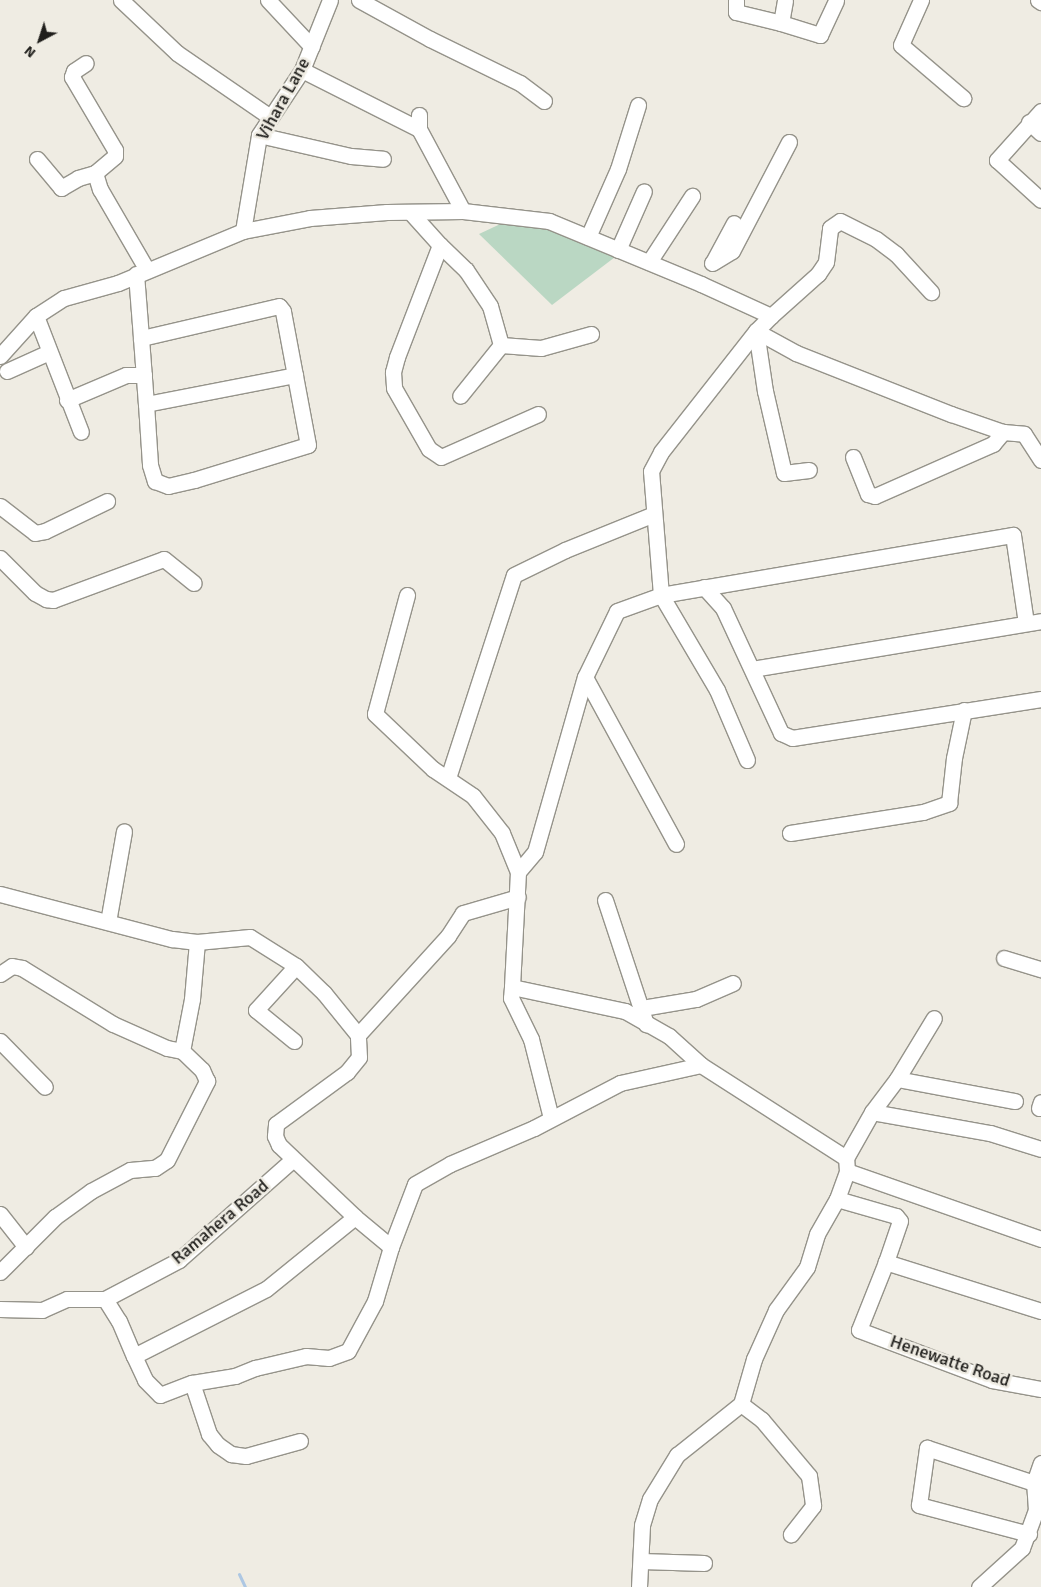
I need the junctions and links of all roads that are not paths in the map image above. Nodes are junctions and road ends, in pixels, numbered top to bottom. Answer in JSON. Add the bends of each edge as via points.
{"nodes":[{"id":1,"x":121,"y":0,"type":"edge"},
{"id":2,"x":268,"y":0,"type":"edge"},
{"id":3,"x":330,"y":0,"type":"edge"},
{"id":4,"x":359,"y":0,"type":"edge"},
{"id":5,"x":736,"y":0,"type":"edge"},
{"id":6,"x":785,"y":0,"type":"edge"},
{"id":7,"x":836,"y":0,"type":"edge"},
{"id":8,"x":921,"y":0,"type":"edge"},
{"id":9,"x":781,"y":23,"type":"junction"},
{"id":10,"x":312,"y":47,"type":"junction"},
{"id":11,"x":86,"y":64,"type":"dead end"},
{"id":12,"x":302,"y":70,"type":"junction"},
{"id":13,"x":963,"y":98,"type":"dead end"},
{"id":14,"x":544,"y":101,"type":"dead end"},
{"id":15,"x":638,"y":105,"type":"dead end"},
{"id":16,"x":1041,"y":110,"type":"edge"},
{"id":17,"x":270,"y":117,"type":"junction"},
{"id":18,"x":1029,"y":122,"type":"junction"},
{"id":19,"x":1041,"y":133,"type":"edge"},
{"id":20,"x":259,"y":135,"type":"junction"},
{"id":21,"x":790,"y":142,"type":"dead end"},
{"id":22,"x":37,"y":159,"type":"dead end"},
{"id":23,"x":382,"y":159,"type":"dead end"},
{"id":24,"x":95,"y":174,"type":"junction"},
{"id":25,"x":644,"y":191,"type":"dead end"},
{"id":26,"x":692,"y":196,"type":"dead end"},
{"id":27,"x":1041,"y":200,"type":"edge"},
{"id":28,"x":463,"y":212,"type":"junction"},
{"id":29,"x":412,"y":214,"type":"junction"},
{"id":30,"x":734,"y":223,"type":"dead end"},
{"id":31,"x":243,"y":231,"type":"junction"},
{"id":32,"x":588,"y":237,"type":"junction"},
{"id":33,"x":440,"y":245,"type":"junction"},
{"id":34,"x":618,"y":250,"type":"junction"},
{"id":35,"x":649,"y":262,"type":"junction"},
{"id":36,"x":712,"y":263,"type":"junction"},
{"id":37,"x":142,"y":272,"type":"junction"},
{"id":38,"x":701,"y":284,"type":"junction"},
{"id":39,"x":932,"y":292,"type":"dead end"},
{"id":40,"x":36,"y":316,"type":"junction"},
{"id":41,"x":771,"y":316,"type":"junction"},
{"id":42,"x":756,"y":331,"type":"junction"},
{"id":43,"x":591,"y":334,"type":"dead end"},
{"id":44,"x":141,"y":338,"type":"junction"},
{"id":45,"x":502,"y":345,"type":"junction"},
{"id":46,"x":49,"y":352,"type":"junction"},
{"id":47,"x":0,"y":356,"type":"edge"},
{"id":48,"x":7,"y":371,"type":"dead end"},
{"id":49,"x":144,"y":375,"type":"junction"},
{"id":50,"x":295,"y":375,"type":"junction"},
{"id":51,"x":460,"y":396,"type":"dead end"},
{"id":52,"x":67,"y":400,"type":"junction"},
{"id":53,"x":146,"y":404,"type":"junction"},
{"id":54,"x":538,"y":414,"type":"dead end"},
{"id":55,"x":82,"y":432,"type":"dead end"},
{"id":56,"x":1003,"y":432,"type":"junction"},
{"id":57,"x":853,"y":457,"type":"dead end"},
{"id":58,"x":1041,"y":460,"type":"edge"},
{"id":59,"x":809,"y":470,"type":"dead end"},
{"id":60,"x":107,"y":501,"type":"dead end"},
{"id":61,"x":0,"y":506,"type":"edge"},
{"id":62,"x":654,"y":514,"type":"junction"},
{"id":63,"x":0,"y":558,"type":"edge"},
{"id":64,"x":194,"y":582,"type":"dead end"},
{"id":65,"x":704,"y":587,"type":"junction"},
{"id":66,"x":408,"y":595,"type":"dead end"},
{"id":67,"x":661,"y":595,"type":"junction"},
{"id":68,"x":1034,"y":622,"type":"edge"},
{"id":69,"x":752,"y":669,"type":"junction"},
{"id":70,"x":584,"y":677,"type":"junction"},
{"id":71,"x":1041,"y":699,"type":"edge"},
{"id":72,"x":964,"y":710,"type":"junction"},
{"id":73,"x":747,"y":760,"type":"dead end"},
{"id":74,"x":448,"y":778,"type":"junction"},
{"id":75,"x":124,"y":831,"type":"dead end"},
{"id":76,"x":790,"y":833,"type":"dead end"},
{"id":77,"x":676,"y":844,"type":"dead end"},
{"id":78,"x":518,"y":872,"type":"junction"},
{"id":79,"x":0,"y":894,"type":"edge"},
{"id":80,"x":518,"y":897,"type":"junction"},
{"id":81,"x":605,"y":900,"type":"dead end"},
{"id":82,"x":108,"y":922,"type":"junction"},
{"id":83,"x":198,"y":942,"type":"junction"},
{"id":84,"x":1004,"y":958,"type":"dead end"},
{"id":85,"x":296,"y":966,"type":"junction"},
{"id":86,"x":1041,"y":969,"type":"edge"},
{"id":87,"x":0,"y":974,"type":"edge"},
{"id":88,"x":733,"y":983,"type":"dead end"},
{"id":89,"x":512,"y":986,"type":"junction"},
{"id":90,"x":642,"y":1008,"type":"junction"},
{"id":91,"x":934,"y":1018,"type":"dead end"},
{"id":92,"x":646,"y":1024,"type":"junction"},
{"id":93,"x":358,"y":1035,"type":"junction"},
{"id":94,"x":0,"y":1041,"type":"edge"},
{"id":95,"x":294,"y":1041,"type":"dead end"},
{"id":96,"x":182,"y":1051,"type":"junction"},
{"id":97,"x":701,"y":1065,"type":"junction"},
{"id":98,"x":897,"y":1079,"type":"junction"},
{"id":99,"x":45,"y":1088,"type":"dead end"},
{"id":100,"x":1015,"y":1101,"type":"dead end"},
{"id":101,"x":872,"y":1112,"type":"junction"},
{"id":102,"x":551,"y":1118,"type":"junction"},
{"id":103,"x":1041,"y":1149,"type":"edge"},
{"id":104,"x":293,"y":1159,"type":"junction"},
{"id":105,"x":846,"y":1165,"type":"junction"},
{"id":106,"x":837,"y":1199,"type":"junction"},
{"id":107,"x":0,"y":1214,"type":"edge"},
{"id":108,"x":355,"y":1217,"type":"junction"},
{"id":109,"x":1041,"y":1239,"type":"edge"},
{"id":110,"x":26,"y":1247,"type":"junction"},
{"id":111,"x":391,"y":1247,"type":"junction"},
{"id":112,"x":886,"y":1262,"type":"junction"},
{"id":113,"x":0,"y":1272,"type":"edge"},
{"id":114,"x":105,"y":1299,"type":"junction"},
{"id":115,"x":0,"y":1309,"type":"edge"},
{"id":116,"x":1041,"y":1311,"type":"edge"},
{"id":117,"x":134,"y":1356,"type":"junction"},
{"id":118,"x":192,"y":1383,"type":"junction"},
{"id":119,"x":1041,"y":1389,"type":"edge"},
{"id":120,"x":741,"y":1404,"type":"junction"},
{"id":121,"x":300,"y":1440,"type":"dead end"},
{"id":122,"x":1041,"y":1463,"type":"edge"},
{"id":123,"x":1034,"y":1484,"type":"junction"},
{"id":124,"x":792,"y":1534,"type":"dead end"},
{"id":125,"x":1029,"y":1534,"type":"junction"},
{"id":126,"x":642,"y":1561,"type":"junction"},
{"id":127,"x":704,"y":1563,"type":"dead end"},
{"id":128,"x":639,"y":1587,"type":"edge"},
{"id":129,"x":979,"y":1587,"type":"edge"}],
"edges":[{"from":1,"to":17,"type":"street","via":[[176,53]]},
{"from":2,"to":10,"type":"street"},
{"from":3,"to":10,"type":"street","name":"Vihara Lane"},
{"from":4,"to":14,"type":"street","via":[[520,83]]},
{"from":5,"to":9,"type":"street","via":[[736,12]]},
{"from":6,"to":9,"type":"street"},
{"from":7,"to":9,"type":"street","via":[[820,35]]},
{"from":8,"to":13,"type":"street","via":[[900,46]]},
{"from":10,"to":12,"type":"street","name":"Vihara Lane"},
{"from":11,"to":24,"type":"street","via":[[74,71],[72,77],[115,156]]},
{"from":12,"to":17,"type":"street","name":"Vihara Lane"},
{"from":12,"to":28,"type":"street","via":[[419,122]]},
{"from":15,"to":32,"type":"street","via":[[618,169]]},
{"from":16,"to":18,"type":"street"},
{"from":17,"to":20,"type":"street","name":"Vihara Lane"},
{"from":18,"to":19,"type":"street"},
{"from":18,"to":27,"type":"street","via":[[997,160]]},
{"from":20,"to":23,"type":"street","via":[[351,156]]},
{"from":20,"to":31,"type":"street","name":"Vihara Lane"},
{"from":21,"to":36,"type":"street","via":[[732,251]]},
{"from":22,"to":24,"type":"street","via":[[61,188],[78,178]]},
{"from":24,"to":37,"type":"street"},
{"from":25,"to":34,"type":"street"},
{"from":26,"to":35,"type":"street"},
{"from":28,"to":29,"type":"street"},
{"from":28,"to":32,"type":"street","via":[[549,221]]},
{"from":29,"to":31,"type":"street","via":[[310,218]]},
{"from":29,"to":33,"type":"street"},
{"from":30,"to":36,"type":"street"},
{"from":31,"to":37,"type":"street"},
{"from":32,"to":34,"type":"street"},
{"from":33,"to":45,"type":"street","via":[[466,270],[490,306]]},
{"from":33,"to":54,"type":"street","via":[[393,372],[394,388],[404,406],[429,449],[441,457]]},
{"from":34,"to":35,"type":"street"},
{"from":35,"to":38,"type":"street"},
{"from":36,"to":38,"type":"street"},
{"from":37,"to":40,"type":"street","via":[[64,298]]},
{"from":37,"to":44,"type":"street"},
{"from":38,"to":41,"type":"street"},
{"from":39,"to":41,"type":"street","via":[[896,254],[876,239],[840,221],[830,228],[826,262],[818,274]]},
{"from":40,"to":46,"type":"street"},
{"from":40,"to":47,"type":"street"},
{"from":41,"to":42,"type":"street"},
{"from":42,"to":56,"type":"street","via":[[796,353]]},
{"from":42,"to":59,"type":"street","via":[[765,391],[784,473]]},
{"from":42,"to":62,"type":"street","via":[[661,452],[651,471]]},
{"from":43,"to":45,"type":"street","via":[[541,348]]},
{"from":44,"to":49,"type":"street"},
{"from":44,"to":50,"type":"street","via":[[276,304],[283,311]]},
{"from":45,"to":51,"type":"street"},
{"from":46,"to":48,"type":"street"},
{"from":46,"to":52,"type":"street"},
{"from":49,"to":52,"type":"street","via":[[126,375]]},
{"from":49,"to":53,"type":"street"},
{"from":50,"to":53,"type":"street"},
{"from":50,"to":53,"type":"street","via":[[308,445],[168,486],[155,481]]},
{"from":52,"to":55,"type":"street"},
{"from":56,"to":57,"type":"street","via":[[993,444],[875,496],[868,494]]},
{"from":56,"to":58,"type":"street","via":[[1024,434]]},
{"from":60,"to":61,"type":"street","via":[[35,533]]},
{"from":62,"to":67,"type":"street"},
{"from":62,"to":74,"type":"street","via":[[565,550],[514,575]]},
{"from":63,"to":64,"type":"street","via":[[35,593],[53,600],[164,559]]},
{"from":65,"to":67,"type":"street"},
{"from":65,"to":68,"type":"street","via":[[1012,535]]},
{"from":65,"to":69,"type":"street","via":[[723,608]]},
{"from":66,"to":74,"type":"street","via":[[375,714]]},
{"from":67,"to":70,"type":"street","via":[[617,611]]},
{"from":67,"to":73,"type":"street","via":[[717,690]]},
{"from":68,"to":69,"type":"street"},
{"from":69,"to":72,"type":"street","via":[[781,733],[792,738]]},
{"from":70,"to":77,"type":"street"},
{"from":70,"to":78,"type":"street","via":[[535,852]]},
{"from":71,"to":72,"type":"street"},
{"from":72,"to":76,"type":"street","via":[[954,758],[950,803],[923,812]]},
{"from":74,"to":78,"type":"street","via":[[488,812],[502,833]]},
{"from":75,"to":82,"type":"street"},
{"from":78,"to":80,"type":"street"},
{"from":79,"to":82,"type":"street"},
{"from":80,"to":89,"type":"street"},
{"from":80,"to":93,"type":"street","via":[[463,912],[448,936]]},
{"from":81,"to":90,"type":"street"},
{"from":82,"to":83,"type":"street","via":[[172,939]]},
{"from":83,"to":85,"type":"street","via":[[250,938]]},
{"from":83,"to":96,"type":"street"},
{"from":84,"to":86,"type":"street"},
{"from":85,"to":93,"type":"street","via":[[324,993]]},
{"from":85,"to":95,"type":"street","via":[[256,1010]]},
{"from":87,"to":96,"type":"street","via":[[12,966],[22,968],[113,1024],[167,1048]]},
{"from":88,"to":90,"type":"street","via":[[696,999]]},
{"from":89,"to":92,"type":"street","via":[[625,1011]]},
{"from":89,"to":102,"type":"street","via":[[511,998],[531,1039]]},
{"from":90,"to":92,"type":"street"},
{"from":91,"to":98,"type":"street"},
{"from":92,"to":97,"type":"street","via":[[669,1036]]},
{"from":93,"to":104,"type":"street","via":[[359,1056],[347,1072],[276,1124],[274,1136]]},
{"from":94,"to":99,"type":"street"},
{"from":96,"to":110,"type":"street","via":[[202,1070],[207,1081],[167,1160],[155,1168],[130,1170],[91,1191],[55,1216]]},
{"from":97,"to":102,"type":"street","via":[[620,1083]]},
{"from":97,"to":105,"type":"street"},
{"from":98,"to":100,"type":"street"},
{"from":98,"to":101,"type":"street"},
{"from":101,"to":103,"type":"street","via":[[990,1133]]},
{"from":101,"to":105,"type":"street"},
{"from":102,"to":111,"type":"street","via":[[450,1164],[415,1184]]},
{"from":104,"to":108,"type":"street"},
{"from":104,"to":114,"type":"street","name":"Ramahera Road","via":[[179,1260]]},
{"from":105,"to":106,"type":"street"},
{"from":105,"to":109,"type":"street"},
{"from":106,"to":112,"type":"street","via":[[896,1216],[900,1221]]},
{"from":106,"to":120,"type":"street","via":[[817,1234],[807,1267],[776,1310],[754,1359]]},
{"from":107,"to":110,"type":"street"},
{"from":108,"to":111,"type":"street"},
{"from":108,"to":117,"type":"street","via":[[266,1289]]},
{"from":110,"to":113,"type":"street"},
{"from":111,"to":118,"type":"street","via":[[375,1301],[348,1351],[329,1358],[306,1356],[235,1376]]},
{"from":112,"to":116,"type":"street"},
{"from":112,"to":119,"type":"street","name":"Henewatte Road","via":[[859,1330],[992,1380]]},
{"from":114,"to":115,"type":"street","name":"Ramahera Road","via":[[67,1300],[42,1310]]},
{"from":114,"to":117,"type":"street"},
{"from":117,"to":118,"type":"street","via":[[145,1380],[160,1396]]},
{"from":118,"to":121,"type":"street","via":[[209,1434],[218,1446],[231,1454],[246,1456]]},
{"from":120,"to":124,"type":"street","via":[[762,1420],[809,1476],[813,1506]]},
{"from":120,"to":126,"type":"street","via":[[677,1454],[646,1508],[642,1525]]},
{"from":122,"to":123,"type":"street"},
{"from":123,"to":125,"type":"street","via":[[1036,1510]]},
{"from":123,"to":125,"type":"street","via":[[927,1448],[919,1505]]},
{"from":125,"to":129,"type":"street","via":[[1012,1559]]},
{"from":126,"to":127,"type":"street"},
{"from":126,"to":128,"type":"street"}]}
